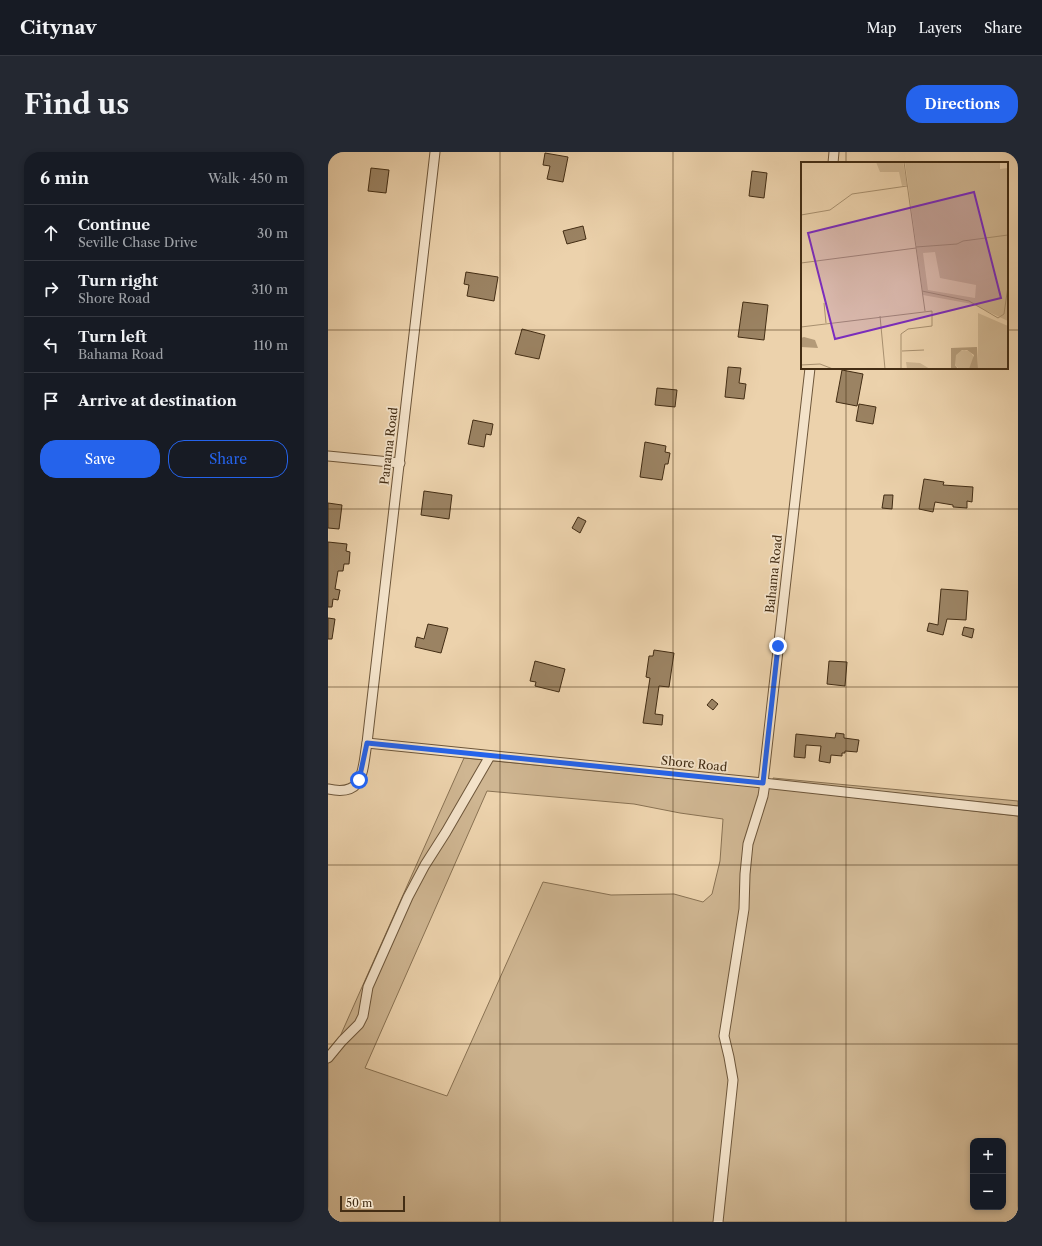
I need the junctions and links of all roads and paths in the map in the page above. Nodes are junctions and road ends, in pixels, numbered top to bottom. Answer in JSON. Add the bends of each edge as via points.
{"nodes":[{"id":1,"x":435,"y":152,"type":"edge"},
{"id":2,"x":834,"y":152,"type":"edge"},
{"id":3,"x":833,"y":162,"type":"edge"},
{"id":4,"x":810,"y":369,"type":"edge"},
{"id":5,"x":328,"y":456,"type":"edge"},
{"id":6,"x":400,"y":463,"type":"junction"},
{"id":7,"x":367,"y":743,"type":"junction"},
{"id":8,"x":490,"y":756,"type":"junction"},
{"id":9,"x":764,"y":783,"type":"junction"},
{"id":10,"x":328,"y":789,"type":"edge"},
{"id":11,"x":1018,"y":811,"type":"edge"},
{"id":12,"x":328,"y":1058,"type":"edge"},
{"id":13,"x":718,"y":1222,"type":"edge"}],
"edges":[{"from":1,"to":6,"type":"street","name":"Panama Road"},
{"from":2,"to":3,"type":"street"},
{"from":4,"to":9,"type":"street","name":"Bahama Road"},
{"from":5,"to":6,"type":"street"},
{"from":6,"to":7,"type":"street","name":"Panama Road"},
{"from":7,"to":8,"type":"street","name":"Shore Road"},
{"from":7,"to":10,"type":"street","name":"Panama Road","via":[[356,785],[349,790]]},
{"from":8,"to":9,"type":"street","name":"Shore Road"},
{"from":8,"to":12,"type":"street","via":[[408,898],[368,987],[359,1024]]},
{"from":9,"to":11,"type":"street","name":"Shore Road"},
{"from":9,"to":13,"type":"street","name":"Bahama Road","via":[[764,796],[748,844],[744,874],[744,909],[724,1036],[733,1080]]}]}
